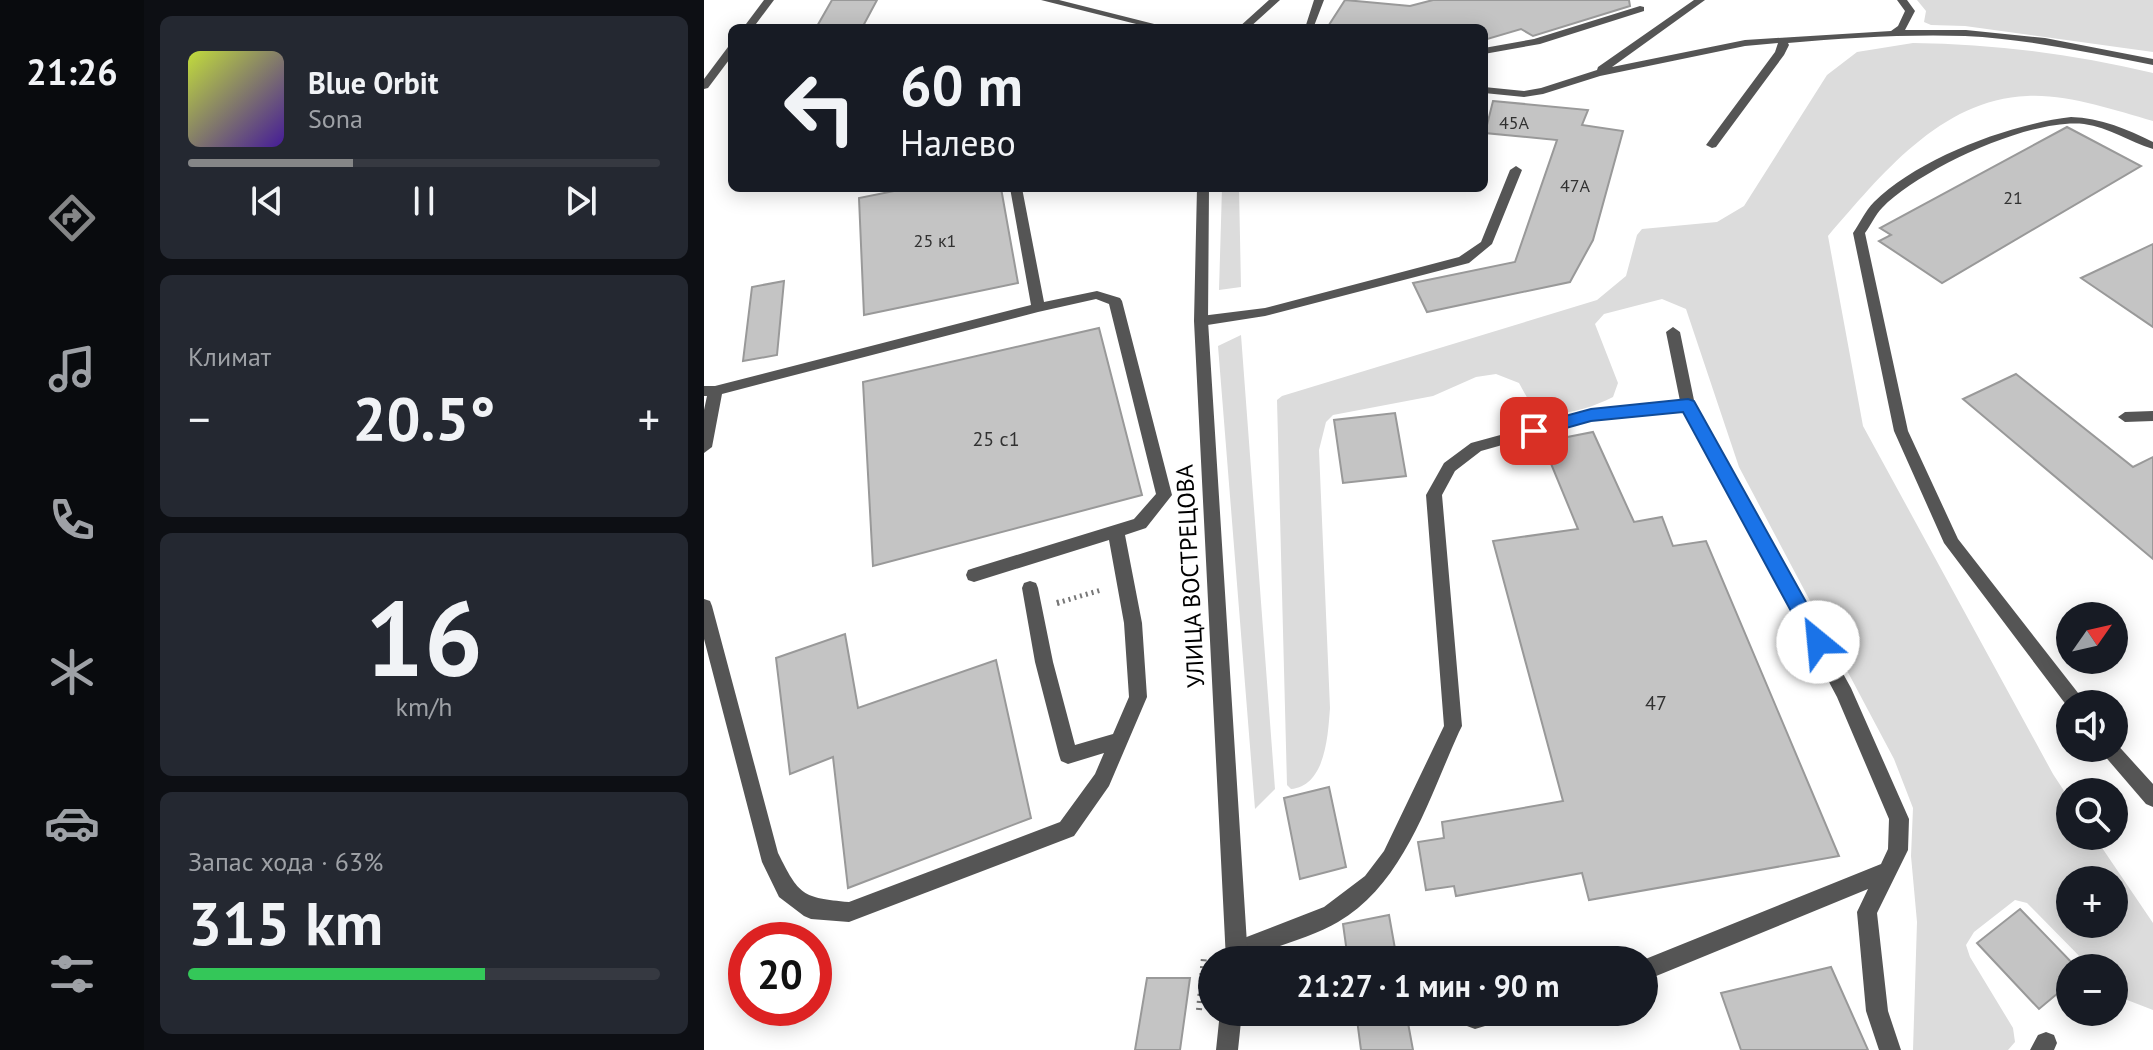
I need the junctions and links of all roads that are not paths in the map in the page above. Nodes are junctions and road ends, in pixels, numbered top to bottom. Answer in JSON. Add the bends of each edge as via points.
{"nodes":[{"id":1,"x":769,"y":0,"type":"edge"},
{"id":2,"x":1046,"y":0,"type":"edge"},
{"id":3,"x":1275,"y":0,"type":"edge"},
{"id":4,"x":1319,"y":0,"type":"edge"},
{"id":5,"x":1700,"y":0,"type":"edge"},
{"id":6,"x":1902,"y":0,"type":"edge"},
{"id":7,"x":1064,"y":2,"type":"edge"},
{"id":8,"x":1640,"y":9,"type":"dead end"},
{"id":9,"x":751,"y":24,"type":"edge"},
{"id":10,"x":1149,"y":24,"type":"edge"},
{"id":11,"x":1248,"y":24,"type":"edge"},
{"id":12,"x":1310,"y":24,"type":"edge"},
{"id":13,"x":1894,"y":33,"type":"junction"},
{"id":14,"x":1780,"y":39,"type":"junction"},
{"id":15,"x":1488,"y":50,"type":"edge"},
{"id":16,"x":728,"y":54,"type":"edge"},
{"id":17,"x":2153,"y":62,"type":"edge"},
{"id":18,"x":1598,"y":73,"type":"junction"},
{"id":19,"x":704,"y":86,"type":"edge"},
{"id":20,"x":1488,"y":90,"type":"edge"},
{"id":21,"x":1712,"y":145,"type":"dead end"},
{"id":22,"x":2153,"y":146,"type":"edge"},
{"id":23,"x":1516,"y":170,"type":"dead end"},
{"id":24,"x":1017,"y":192,"type":"edge"},
{"id":25,"x":1203,"y":192,"type":"edge"},
{"id":26,"x":1038,"y":308,"type":"junction"},
{"id":27,"x":1201,"y":321,"type":"junction"},
{"id":28,"x":1673,"y":332,"type":"dead end"},
{"id":29,"x":709,"y":391,"type":"edge"},
{"id":30,"x":1688,"y":405,"type":"junction"},
{"id":31,"x":2153,"y":416,"type":"edge"},
{"id":32,"x":2125,"y":417,"type":"dead end"},
{"id":33,"x":704,"y":447,"type":"edge"},
{"id":34,"x":1116,"y":532,"type":"junction"},
{"id":35,"x":974,"y":575,"type":"dead end"},
{"id":36,"x":1030,"y":588,"type":"dead end"},
{"id":37,"x":704,"y":606,"type":"edge"},
{"id":38,"x":2065,"y":690,"type":"edge"},
{"id":39,"x":1120,"y":740,"type":"junction"},
{"id":40,"x":2122,"y":762,"type":"edge"},
{"id":41,"x":2153,"y":798,"type":"edge"},
{"id":42,"x":1887,"y":871,"type":"junction"},
{"id":43,"x":1236,"y":946,"type":"edge"},
{"id":44,"x":1258,"y":946,"type":"edge"},
{"id":45,"x":1658,"y":964,"type":"edge"},
{"id":46,"x":1230,"y":1026,"type":"edge"},
{"id":47,"x":1227,"y":1050,"type":"edge"},
{"id":48,"x":1890,"y":1050,"type":"edge"}],
"edges":[{"from":1,"to":9,"type":"street"},
{"from":2,"to":7,"type":"street"},
{"from":3,"to":11,"type":"street"},
{"from":4,"to":12,"type":"street"},
{"from":5,"to":18,"type":"street"},
{"from":6,"to":13,"type":"street","via":[[1910,11]]},
{"from":7,"to":10,"type":"street"},
{"from":8,"to":15,"type":"street","via":[[1536,42]]},
{"from":13,"to":14,"type":"street"},
{"from":13,"to":17,"type":"street","via":[[2045,41]]},
{"from":14,"to":18,"type":"street"},
{"from":14,"to":21,"type":"street","via":[[1780,53]]},
{"from":16,"to":19,"type":"street"},
{"from":18,"to":20,"type":"street","via":[[1524,94]]},
{"from":22,"to":38,"type":"street","via":[[2119,129],[2073,120],[1986,141],[1878,204],[1859,233],[1901,431],[1952,543]]},
{"from":23,"to":27,"type":"street","via":[[1486,244],[1464,260],[1265,312]]},
{"from":24,"to":26,"type":"street"},
{"from":25,"to":27,"type":"street","name":"УЛИЦА ВОСТРЕЦОВА"},
{"from":26,"to":29,"type":"street"},
{"from":26,"to":34,"type":"street","via":[[1097,295],[1115,301],[1164,495],[1140,524]]},
{"from":27,"to":43,"type":"street","name":"УЛИЦА ВОСТРЕЦОВА"},
{"from":28,"to":30,"type":"street"},
{"from":29,"to":33,"type":"street"},
{"from":30,"to":42,"type":"street","via":[[1845,694],[1899,819],[1898,850]]},
{"from":30,"to":44,"type":"street","via":[[1591,415],[1476,447],[1449,467],[1434,495],[1453,726],[1391,858],[1372,883],[1331,915]]},
{"from":31,"to":32,"type":"street"},
{"from":34,"to":35,"type":"street"},
{"from":34,"to":39,"type":"street","via":[[1133,623],[1138,697]]},
{"from":36,"to":39,"type":"street","via":[[1068,755]]},
{"from":37,"to":39,"type":"street","via":[[769,855],[786,890],[811,909],[849,912],[1067,829],[1102,780]]},
{"from":40,"to":41,"type":"street"},
{"from":42,"to":45,"type":"street"},
{"from":42,"to":48,"type":"street","via":[[1867,912],[1877,1011]]},
{"from":46,"to":47,"type":"street"}]}
